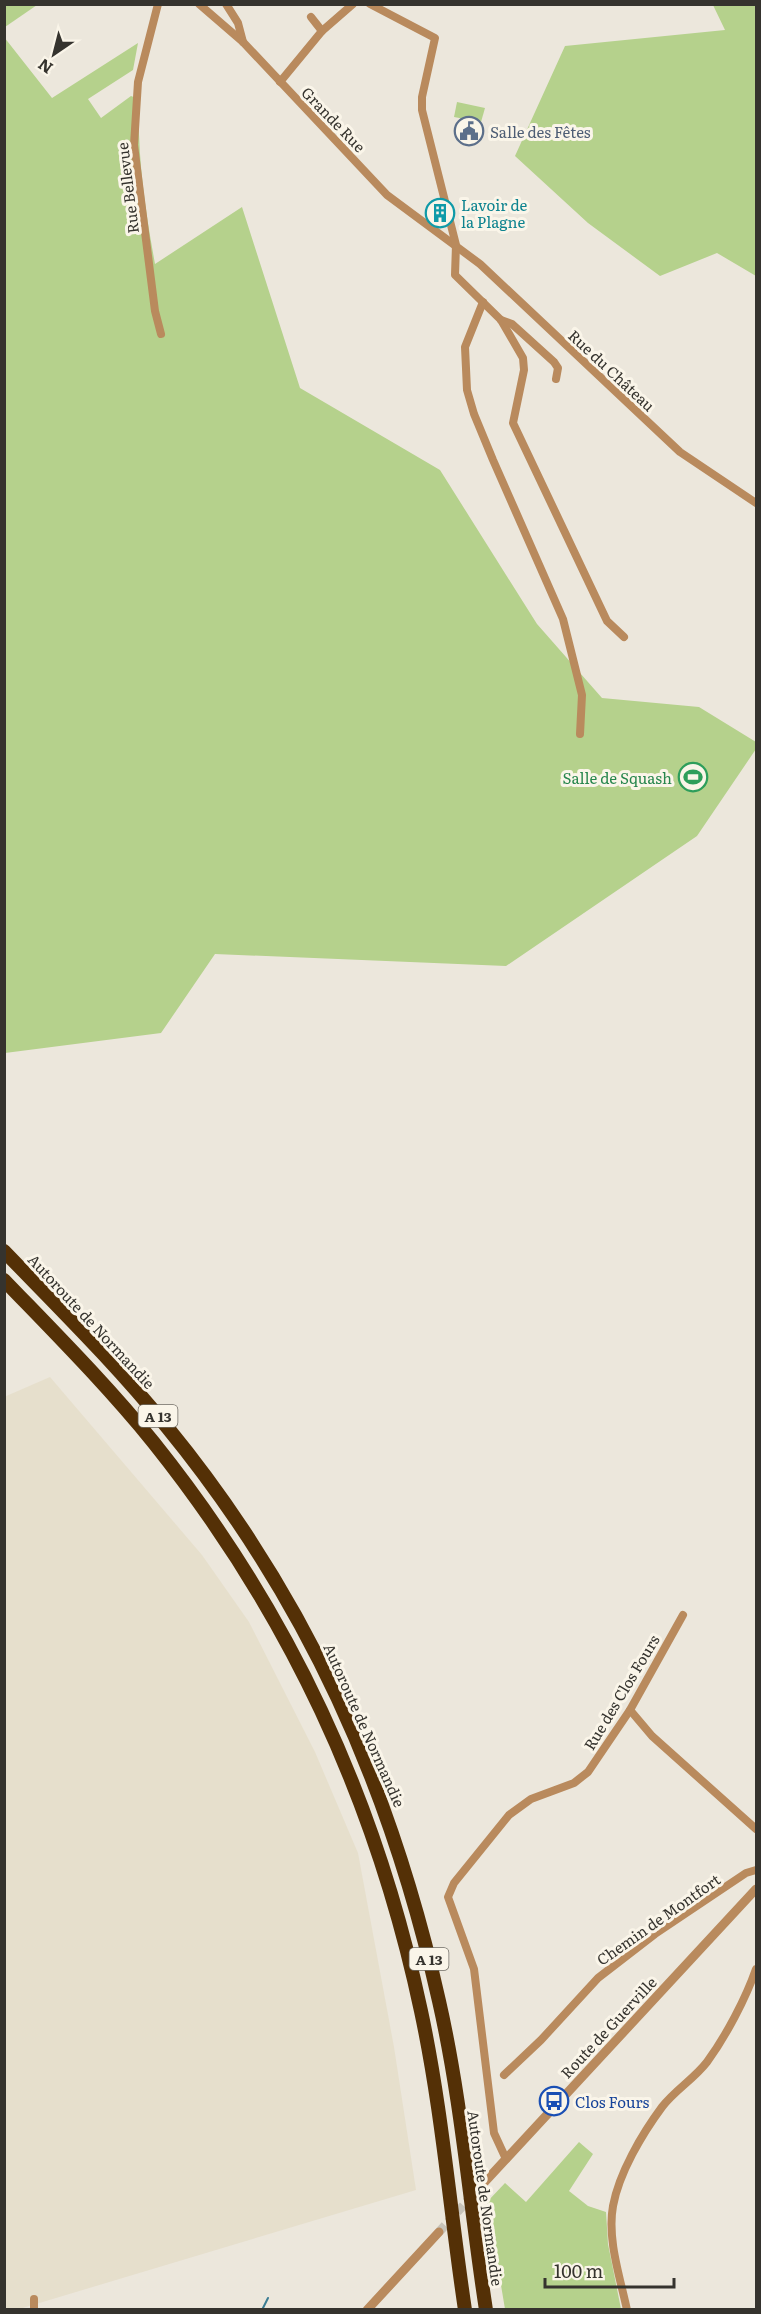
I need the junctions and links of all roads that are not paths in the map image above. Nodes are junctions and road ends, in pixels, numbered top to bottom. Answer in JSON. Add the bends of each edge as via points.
{"nodes":[{"id":1,"x":158,"y":4,"type":"edge"},
{"id":2,"x":199,"y":4,"type":"edge"},
{"id":3,"x":226,"y":4,"type":"edge"},
{"id":4,"x":353,"y":4,"type":"edge"},
{"id":5,"x":370,"y":4,"type":"edge"},
{"id":6,"x":311,"y":17,"type":"dead end"},
{"id":7,"x":322,"y":31,"type":"junction"},
{"id":8,"x":243,"y":42,"type":"junction"},
{"id":9,"x":280,"y":82,"type":"junction"},
{"id":10,"x":456,"y":245,"type":"junction"},
{"id":11,"x":483,"y":302,"type":"junction"},
{"id":12,"x":501,"y":320,"type":"junction"},
{"id":13,"x":161,"y":334,"type":"dead end"},
{"id":14,"x":556,"y":380,"type":"dead end"},
{"id":15,"x":756,"y":503,"type":"edge"},
{"id":16,"x":624,"y":637,"type":"dead end"},
{"id":17,"x":580,"y":734,"type":"dead end"},
{"id":18,"x":4,"y":1251,"type":"edge"},
{"id":19,"x":4,"y":1280,"type":"edge"},
{"id":20,"x":683,"y":1615,"type":"dead end"},
{"id":21,"x":630,"y":1710,"type":"junction"},
{"id":22,"x":756,"y":1829,"type":"edge"},
{"id":23,"x":756,"y":1870,"type":"edge"},
{"id":24,"x":756,"y":1889,"type":"edge"},
{"id":25,"x":756,"y":1969,"type":"edge"},
{"id":26,"x":504,"y":2075,"type":"dead end"},
{"id":27,"x":506,"y":2159,"type":"junction"},
{"id":28,"x":482,"y":2186,"type":"tunnel mouth"},
{"id":29,"x":439,"y":2232,"type":"tunnel mouth"},
{"id":30,"x":34,"y":2299,"type":"dead end"},
{"id":31,"x":34,"y":2310,"type":"edge"},
{"id":32,"x":367,"y":2310,"type":"edge"},
{"id":33,"x":465,"y":2310,"type":"edge"},
{"id":34,"x":486,"y":2310,"type":"edge"},
{"id":35,"x":627,"y":2310,"type":"edge"}],
"edges":[{"from":1,"to":13,"type":"street","name":"Rue Bellevue","via":[[138,82],[134,145]]},
{"from":2,"to":8,"type":"street","name":"Grande Rue"},
{"from":3,"to":8,"type":"street","via":[[238,23]]},
{"from":4,"to":7,"type":"street"},
{"from":5,"to":10,"type":"street","via":[[435,38],[422,111]]},
{"from":6,"to":7,"type":"street"},
{"from":7,"to":9,"type":"street"},
{"from":8,"to":9,"type":"street","name":"Grande Rue"},
{"from":9,"to":10,"type":"street","name":"Grande Rue","via":[[387,195]]},
{"from":10,"to":11,"type":"street","via":[[455,275]]},
{"from":10,"to":15,"type":"street","name":"Rue du Château","via":[[669,443]]},
{"from":11,"to":12,"type":"street"},
{"from":11,"to":17,"type":"street","via":[[465,347],[468,390],[493,460],[563,619],[582,695]]},
{"from":12,"to":14,"type":"street","via":[[513,324],[554,362],[558,368]]},
{"from":12,"to":16,"type":"street","via":[[523,358],[513,423],[607,621]]},
{"from":18,"to":34,"type":"highway","name":"Autoroute de Normandie","number":"A 13","via":[[168,1428],[217,1492],[304,1627],[378,1790],[426,1944],[453,2084]]},
{"from":19,"to":33,"type":"highway","number":"A 13","via":[[99,1379],[202,1506],[286,1638],[340,1748],[360,1798],[406,1947],[433,2081]]},
{"from":20,"to":21,"type":"street","name":"Rue des Clos Fours"},
{"from":21,"to":22,"type":"street","via":[[652,1736]]},
{"from":21,"to":27,"type":"street","name":"Rue des Clos Fours","via":[[588,1772],[574,1783],[531,1799],[509,1815],[454,1883],[448,1897],[474,1969],[495,2140]]},
{"from":23,"to":26,"type":"street","name":"Chemin de Montfort","via":[[655,1934],[598,1978]]},
{"from":24,"to":27,"type":"street","name":"Route de Guerville"},
{"from":25,"to":35,"type":"street","via":[[750,1988],[707,2062],[662,2106],[642,2138],[613,2206],[612,2235]]},
{"from":27,"to":28,"type":"street","name":"Route de Guerville"},
{"from":29,"to":32,"type":"street"},
{"from":30,"to":31,"type":"street"}]}
